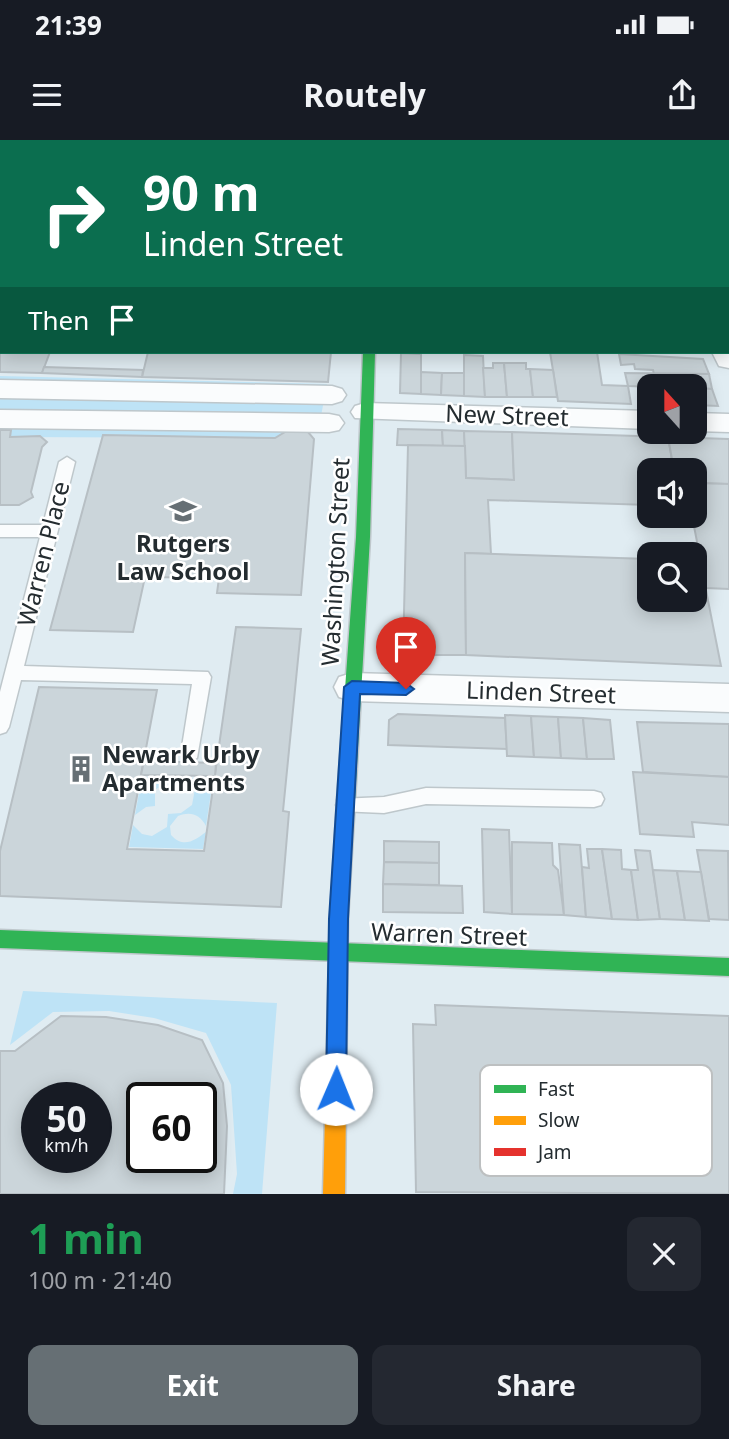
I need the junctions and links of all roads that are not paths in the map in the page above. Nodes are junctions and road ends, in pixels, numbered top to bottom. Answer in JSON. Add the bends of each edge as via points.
{"nodes":[{"id":1,"x":369,"y":354,"type":"edge"},
{"id":2,"x":0,"y":389,"type":"edge"},
{"id":3,"x":87,"y":391,"type":"junction"},
{"id":4,"x":190,"y":392,"type":"junction"},
{"id":5,"x":256,"y":393,"type":"junction"},
{"id":6,"x":365,"y":412,"type":"junction"},
{"id":7,"x":0,"y":419,"type":"edge"},
{"id":8,"x":79,"y":420,"type":"junction"},
{"id":9,"x":637,"y":420,"type":"edge"},
{"id":10,"x":206,"y":422,"type":"junction"},
{"id":11,"x":273,"y":422,"type":"junction"},
{"id":12,"x":707,"y":422,"type":"edge"},
{"id":13,"x":729,"y":422,"type":"edge"},
{"id":14,"x":67,"y":462,"type":"dead end"},
{"id":15,"x":0,"y":531,"type":"edge"},
{"id":16,"x":50,"y":531,"type":"junction"},
{"id":17,"x":14,"y":673,"type":"junction"},
{"id":18,"x":352,"y":687,"type":"junction"},
{"id":19,"x":729,"y":698,"type":"edge"},
{"id":20,"x":0,"y":727,"type":"edge"},
{"id":21,"x":190,"y":752,"type":"dead end"},
{"id":22,"x":594,"y":799,"type":"dead end"},
{"id":23,"x":346,"y":805,"type":"junction"},
{"id":24,"x":0,"y":939,"type":"edge"},
{"id":25,"x":338,"y":953,"type":"junction"},
{"id":26,"x":729,"y":967,"type":"edge"},
{"id":27,"x":334,"y":1194,"type":"edge"}],
"edges":[{"from":1,"to":6,"type":"main road","name":"Washington Street"},
{"from":2,"to":3,"type":"street"},
{"from":3,"to":4,"type":"street"},
{"from":3,"to":8,"type":"street"},
{"from":4,"to":5,"type":"street"},
{"from":4,"to":10,"type":"street"},
{"from":5,"to":11,"type":"street"},
{"from":5,"to":11,"type":"street","via":[[330,409]]},
{"from":6,"to":9,"type":"street","name":"New Street"},
{"from":6,"to":18,"type":"main road","name":"Washington Street","via":[[363,537]]},
{"from":7,"to":8,"type":"street"},
{"from":8,"to":10,"type":"street"},
{"from":10,"to":11,"type":"street"},
{"from":12,"to":13,"type":"street"},
{"from":14,"to":16,"type":"lane","name":"Warren Place"},
{"from":15,"to":16,"type":"lane"},
{"from":16,"to":17,"type":"lane","name":"Warren Place"},
{"from":17,"to":20,"type":"lane","name":"Warren Place"},
{"from":17,"to":21,"type":"lane","via":[[202,677]]},
{"from":18,"to":19,"type":"street","name":"Linden Street"},
{"from":18,"to":23,"type":"main road","name":"Washington Street"},
{"from":22,"to":23,"type":"lane","via":[[426,796],[383,805]]},
{"from":23,"to":25,"type":"main road","name":"Washington Street"},
{"from":24,"to":25,"type":"main road","name":"Warren Street"},
{"from":25,"to":26,"type":"main road","name":"Warren Street"},
{"from":25,"to":27,"type":"main road","name":"Washington Street"}]}
